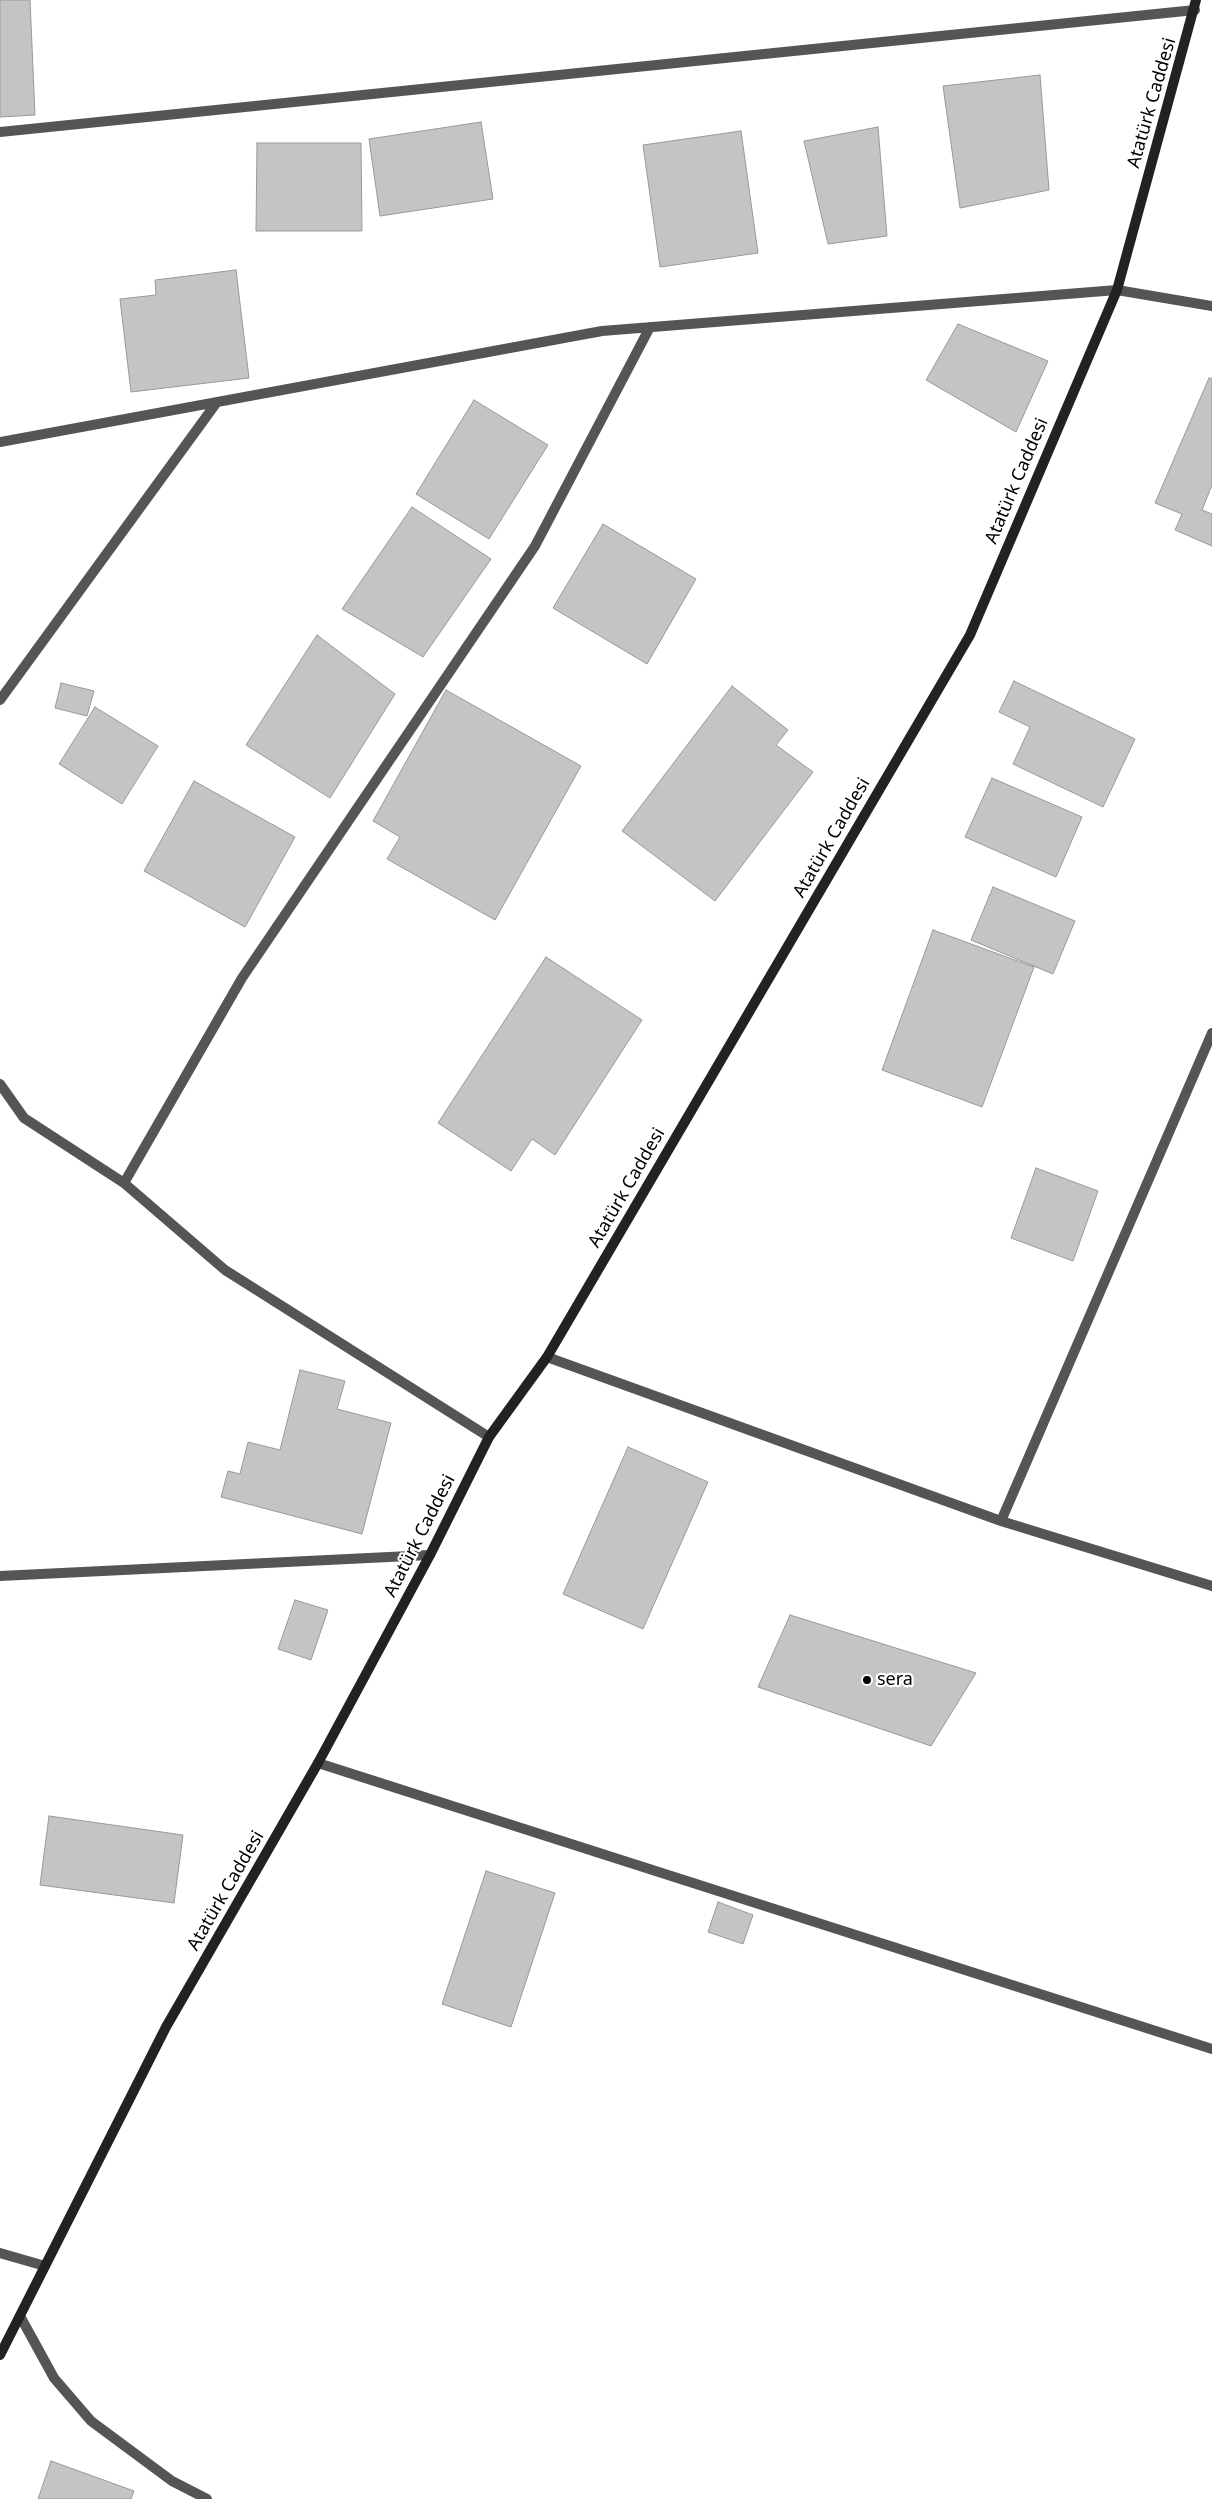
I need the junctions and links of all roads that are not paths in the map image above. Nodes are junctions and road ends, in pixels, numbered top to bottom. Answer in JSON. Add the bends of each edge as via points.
{"nodes":[{"id":1,"x":1195,"y":5,"type":"edge"},
{"id":2,"x":0,"y":132,"type":"edge"},
{"id":3,"x":1117,"y":290,"type":"junction"},
{"id":4,"x":1212,"y":306,"type":"edge"},
{"id":5,"x":650,"y":327,"type":"junction"},
{"id":6,"x":217,"y":402,"type":"junction"},
{"id":7,"x":0,"y":442,"type":"edge"},
{"id":8,"x":0,"y":700,"type":"edge"},
{"id":9,"x":1212,"y":1033,"type":"edge"},
{"id":10,"x":0,"y":1084,"type":"edge"},
{"id":11,"x":124,"y":1183,"type":"junction"},
{"id":12,"x":547,"y":1357,"type":"junction"},
{"id":13,"x":489,"y":1437,"type":"junction"},
{"id":14,"x":1001,"y":1521,"type":"junction"},
{"id":15,"x":430,"y":1555,"type":"junction"},
{"id":16,"x":0,"y":1576,"type":"edge"},
{"id":17,"x":1212,"y":1586,"type":"edge"},
{"id":18,"x":318,"y":1763,"type":"junction"},
{"id":19,"x":1212,"y":2049,"type":"edge"},
{"id":20,"x":0,"y":2253,"type":"edge"},
{"id":21,"x":45,"y":2266,"type":"junction"},
{"id":22,"x":20,"y":2316,"type":"junction"},
{"id":23,"x":0,"y":2355,"type":"edge"},
{"id":24,"x":207,"y":2499,"type":"edge"}],
"edges":[{"from":1,"to":2,"type":"street"},
{"from":1,"to":3,"type":"main road","name":"Atatürk Caddesi"},
{"from":3,"to":4,"type":"street"},
{"from":3,"to":5,"type":"street"},
{"from":3,"to":12,"type":"main road","name":"Atatürk Caddesi","via":[[970,634]]},
{"from":5,"to":6,"type":"street","via":[[585,333]]},
{"from":5,"to":11,"type":"street","via":[[535,546],[242,978]]},
{"from":6,"to":7,"type":"street"},
{"from":6,"to":8,"type":"street"},
{"from":9,"to":14,"type":"street"},
{"from":10,"to":11,"type":"street","via":[[24,1118]]},
{"from":11,"to":13,"type":"street","via":[[225,1270]]},
{"from":12,"to":13,"type":"main road","name":"Atatürk Caddesi"},
{"from":12,"to":14,"type":"street"},
{"from":13,"to":15,"type":"main road","name":"Atatürk Caddesi"},
{"from":14,"to":17,"type":"street"},
{"from":15,"to":16,"type":"street"},
{"from":15,"to":18,"type":"main road","name":"Atatürk Caddesi"},
{"from":18,"to":19,"type":"street"},
{"from":18,"to":21,"type":"main road","name":"Atatürk Caddesi","via":[[166,2027]]},
{"from":20,"to":21,"type":"street"},
{"from":21,"to":22,"type":"main road","name":"Atatürk Caddesi"},
{"from":22,"to":23,"type":"main road","name":"Atatürk Caddesi"},
{"from":22,"to":24,"type":"street","via":[[54,2378],[91,2421],[172,2482]]}]}
